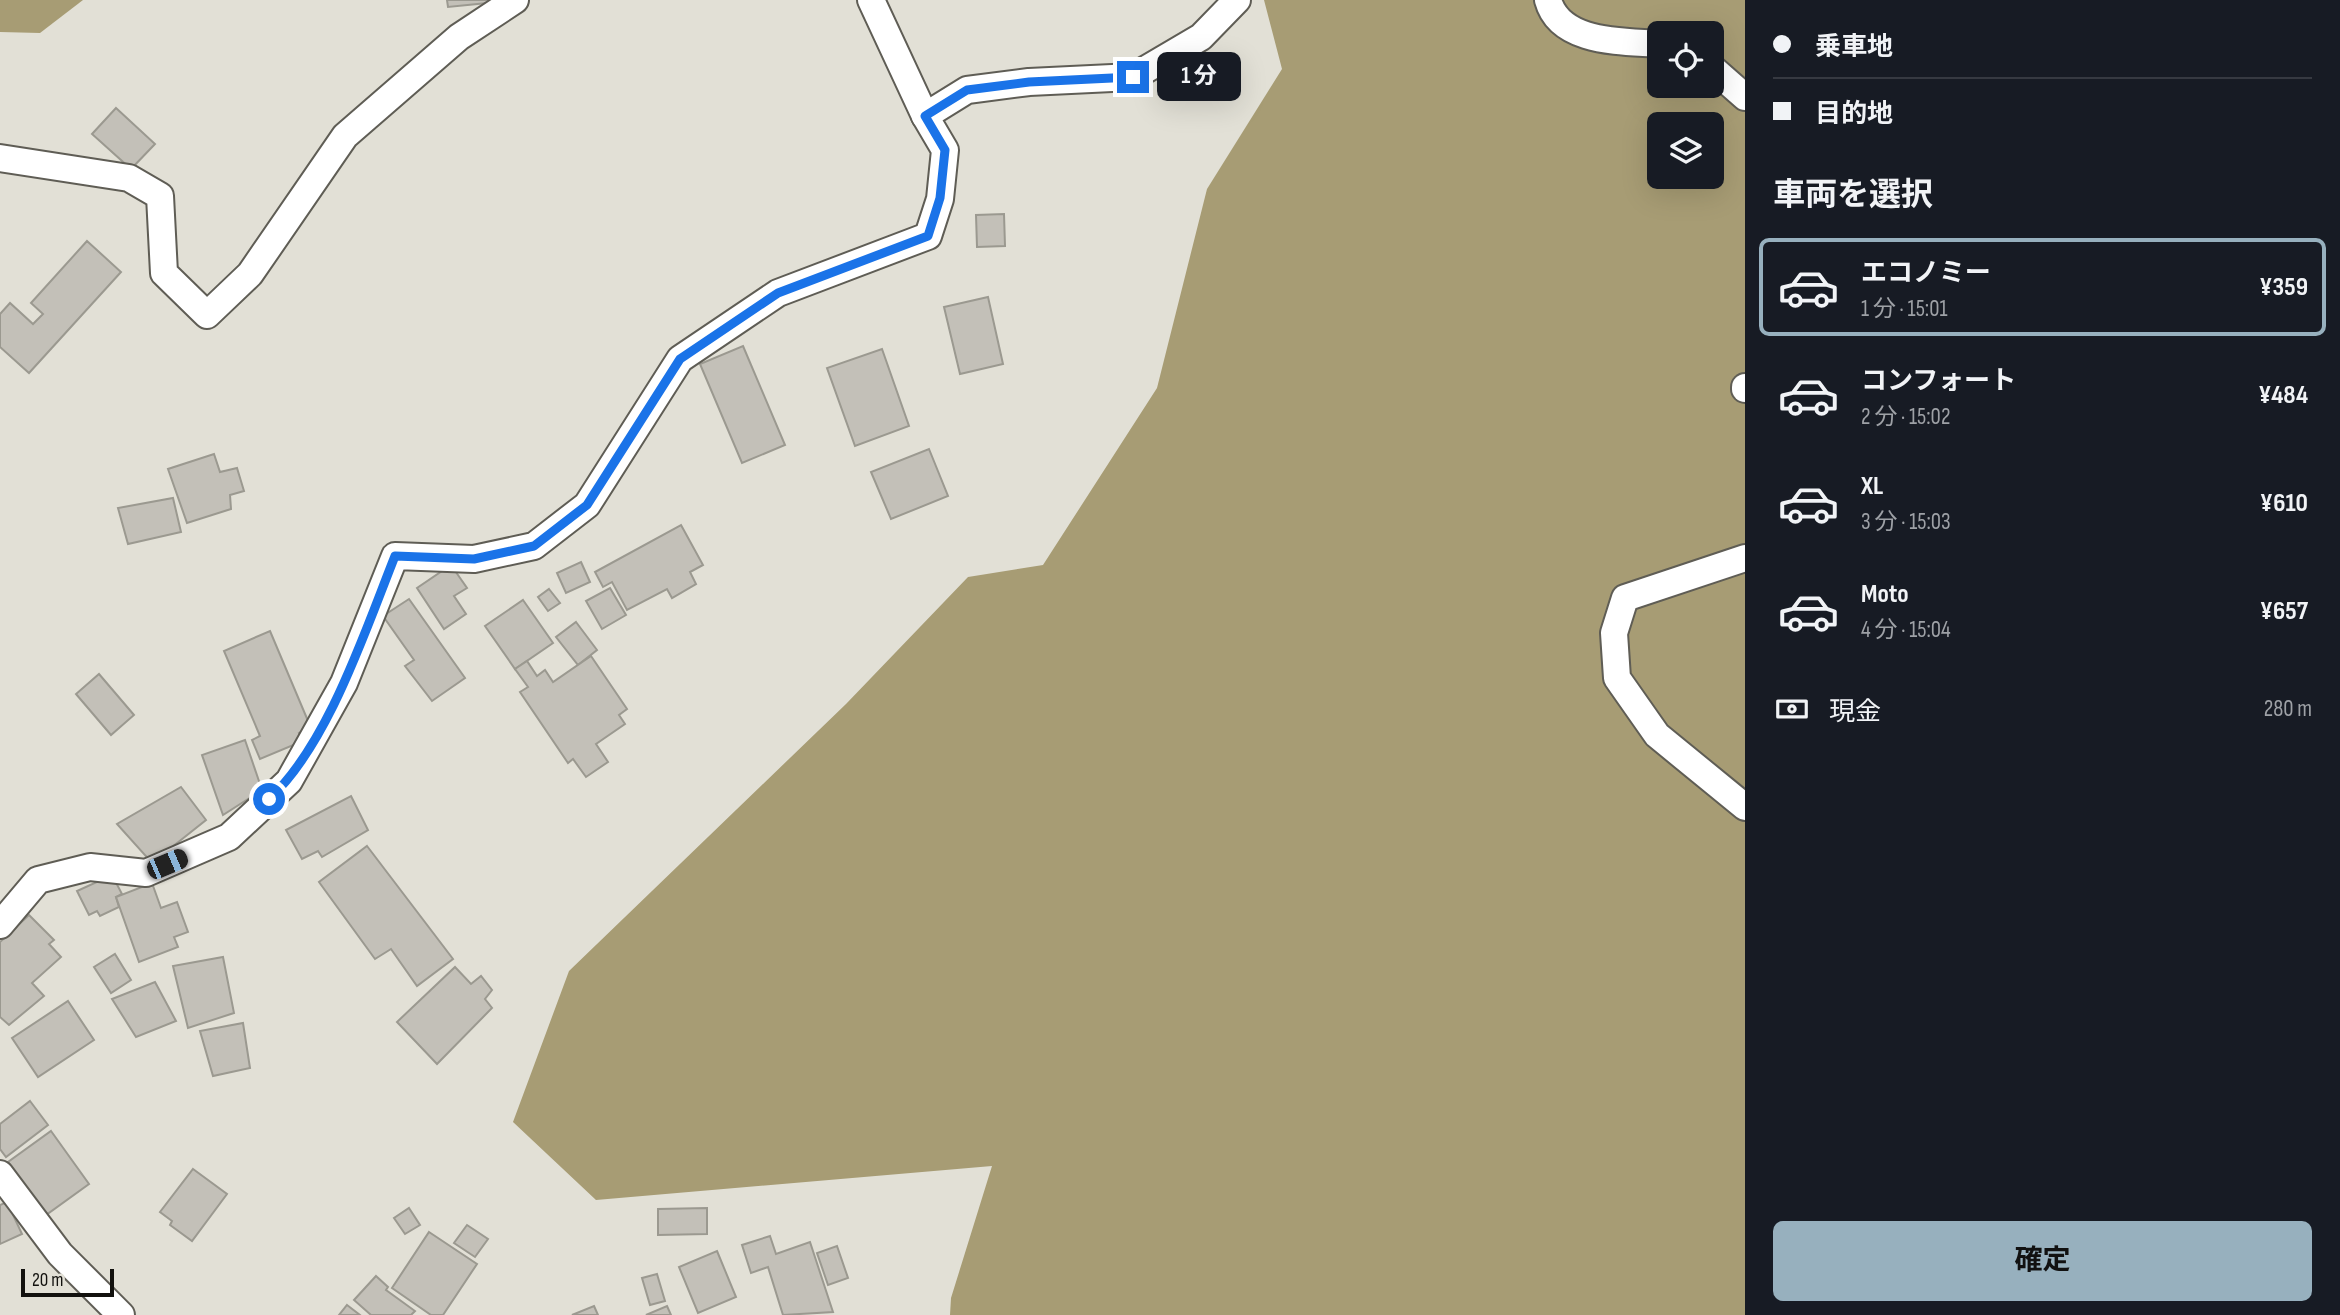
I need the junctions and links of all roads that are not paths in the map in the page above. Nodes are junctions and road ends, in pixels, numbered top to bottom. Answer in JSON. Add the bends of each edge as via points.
{"nodes":[{"id":1,"x":515,"y":0,"type":"edge"},
{"id":2,"x":871,"y":0,"type":"edge"},
{"id":3,"x":1237,"y":0,"type":"edge"},
{"id":4,"x":1548,"y":0,"type":"edge"},
{"id":5,"x":1647,"y":43,"type":"edge"},
{"id":6,"x":1724,"y":79,"type":"edge"},
{"id":7,"x":1745,"y":97,"type":"edge"},
{"id":8,"x":925,"y":116,"type":"junction"},
{"id":9,"x":0,"y":158,"type":"edge"},
{"id":10,"x":1745,"y":558,"type":"edge"},
{"id":11,"x":1745,"y":807,"type":"edge"},
{"id":12,"x":0,"y":925,"type":"edge"},
{"id":13,"x":0,"y":1174,"type":"edge"},
{"id":14,"x":121,"y":1315,"type":"edge"}],
"edges":[{"from":1,"to":9,"type":"street","via":[[459,37],[345,136],[250,274],[207,315],[164,274],[160,196],[129,178]]},
{"from":2,"to":8,"type":"street"},
{"from":3,"to":8,"type":"street","via":[[1201,37],[1133,77],[967,90]]},
{"from":4,"to":5,"type":"street","via":[[1558,19],[1592,38]]},
{"from":6,"to":7,"type":"street"},
{"from":8,"to":12,"type":"street","via":[[945,150],[940,198],[928,236],[778,293],[680,359],[587,505],[534,546],[474,559],[395,556],[344,683],[289,781],[229,837],[146,873],[90,867],[38,880]]},
{"from":10,"to":11,"type":"street","via":[[1625,598],[1614,633],[1617,678],[1657,735]]},
{"from":13,"to":14,"type":"street","via":[[60,1254]]}]}
